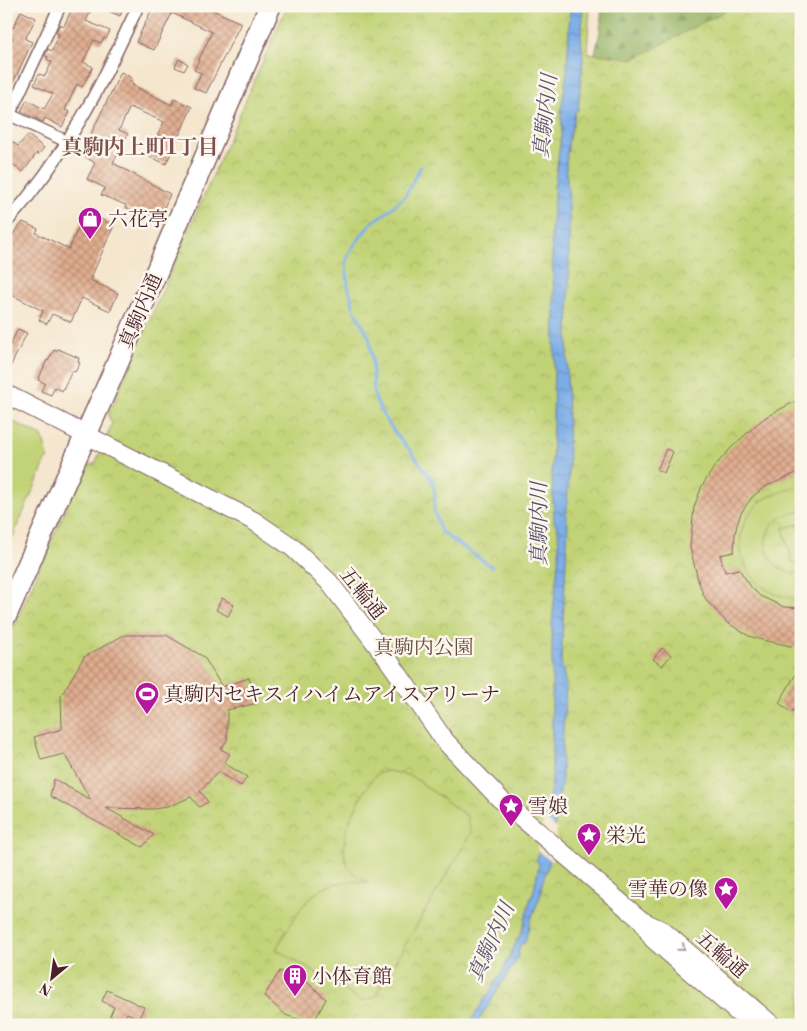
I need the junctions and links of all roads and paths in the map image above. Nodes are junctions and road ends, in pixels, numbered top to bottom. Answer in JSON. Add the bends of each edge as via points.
{"nodes":[{"id":1,"x":60,"y":6,"type":"edge"},
{"id":2,"x":138,"y":6,"type":"edge"},
{"id":3,"x":270,"y":6,"type":"edge"},
{"id":4,"x":8,"y":114,"type":"edge"},
{"id":5,"x":68,"y":142,"type":"junction"},
{"id":6,"x":6,"y":223,"type":"edge"},
{"id":7,"x":6,"y":394,"type":"edge"},
{"id":8,"x":86,"y":436,"type":"junction"},
{"id":9,"x":6,"y":615,"type":"edge"},
{"id":10,"x":642,"y":921,"type":"junction"},
{"id":11,"x":752,"y":1025,"type":"edge"},
{"id":12,"x":772,"y":1025,"type":"edge"}],
"edges":[{"from":1,"to":4,"type":"street"},
{"from":2,"to":5,"type":"street","via":[[95,98]]},
{"from":3,"to":8,"type":"highway","name":"真駒内通"},
{"from":4,"to":5,"type":"street"},
{"from":5,"to":6,"type":"street"},
{"from":7,"to":8,"type":"main road","name":"五輪通"},
{"from":8,"to":9,"type":"highway","name":"真駒内通"},
{"from":8,"to":10,"type":"main road","name":"五輪通","via":[[254,521],[292,547],[329,582],[445,741],[480,780]]},
{"from":10,"to":11,"type":"main road","name":"五輪通","via":[[653,940]]},
{"from":10,"to":12,"type":"main road","name":"五輪通","one_way":true,"via":[[663,931]]}]}
